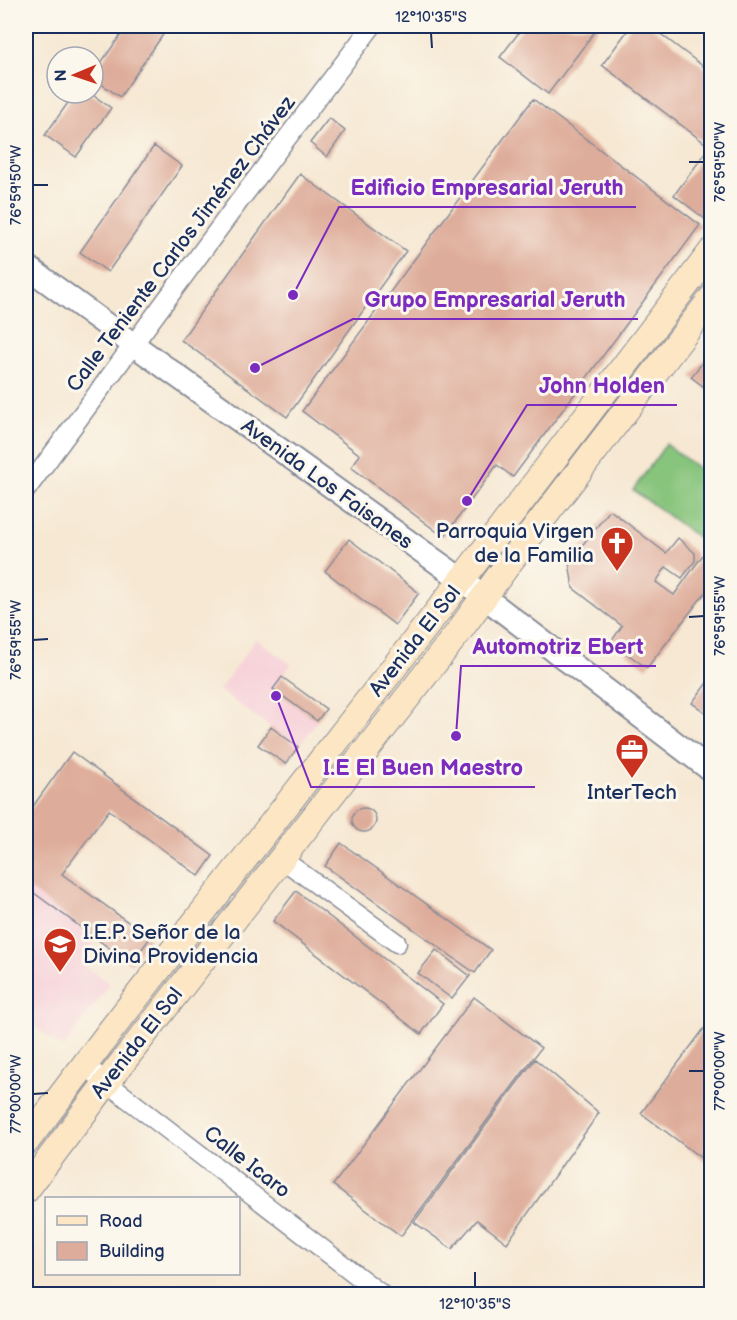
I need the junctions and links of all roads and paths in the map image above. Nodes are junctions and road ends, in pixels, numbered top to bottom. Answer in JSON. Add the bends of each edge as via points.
{"nodes":[{"id":1,"x":372,"y":26,"type":"edge"},
{"id":2,"x":711,"y":251,"type":"edge"},
{"id":3,"x":26,"y":266,"type":"edge"},
{"id":4,"x":711,"y":298,"type":"edge"},
{"id":5,"x":134,"y":345,"type":"junction"},
{"id":6,"x":26,"y":490,"type":"edge"},
{"id":7,"x":462,"y":580,"type":"junction"},
{"id":8,"x":484,"y":597,"type":"junction"},
{"id":9,"x":711,"y":771,"type":"edge"},
{"id":10,"x":282,"y":859,"type":"junction"},
{"id":11,"x":397,"y":943,"type":"dead end"},
{"id":12,"x":84,"y":1065,"type":"junction"},
{"id":13,"x":107,"y":1082,"type":"junction"},
{"id":14,"x":26,"y":1142,"type":"edge"},
{"id":15,"x":26,"y":1190,"type":"edge"},
{"id":16,"x":381,"y":1294,"type":"edge"}],
"edges":[{"from":1,"to":5,"type":"street","name":"Calle Teniente Carlos Jiménez Chávez"},
{"from":2,"to":7,"type":"main road","name":"Avenida El Sol"},
{"from":3,"to":5,"type":"street","name":"Avenida Los Faisanes"},
{"from":4,"to":8,"type":"main road","name":"Avenida El Sol"},
{"from":5,"to":6,"type":"street","name":"Calle Teniente Carlos Jiménez Chávez"},
{"from":5,"to":7,"type":"street","name":"Avenida Los Faisanes"},
{"from":7,"to":8,"type":"street","name":"Avenida Los Faisanes"},
{"from":7,"to":12,"type":"main road","name":"Avenida El Sol"},
{"from":8,"to":9,"type":"street","name":"Avenida Los Faisanes"},
{"from":8,"to":10,"type":"main road","name":"Avenida El Sol"},
{"from":10,"to":11,"type":"street"},
{"from":10,"to":13,"type":"main road","name":"Avenida El Sol"},
{"from":12,"to":13,"type":"street","name":"Calle Icaro"},
{"from":12,"to":14,"type":"main road","name":"Avenida El Sol"},
{"from":13,"to":15,"type":"main road","name":"Avenida El Sol"},
{"from":13,"to":16,"type":"street","name":"Calle Icaro"}]}
